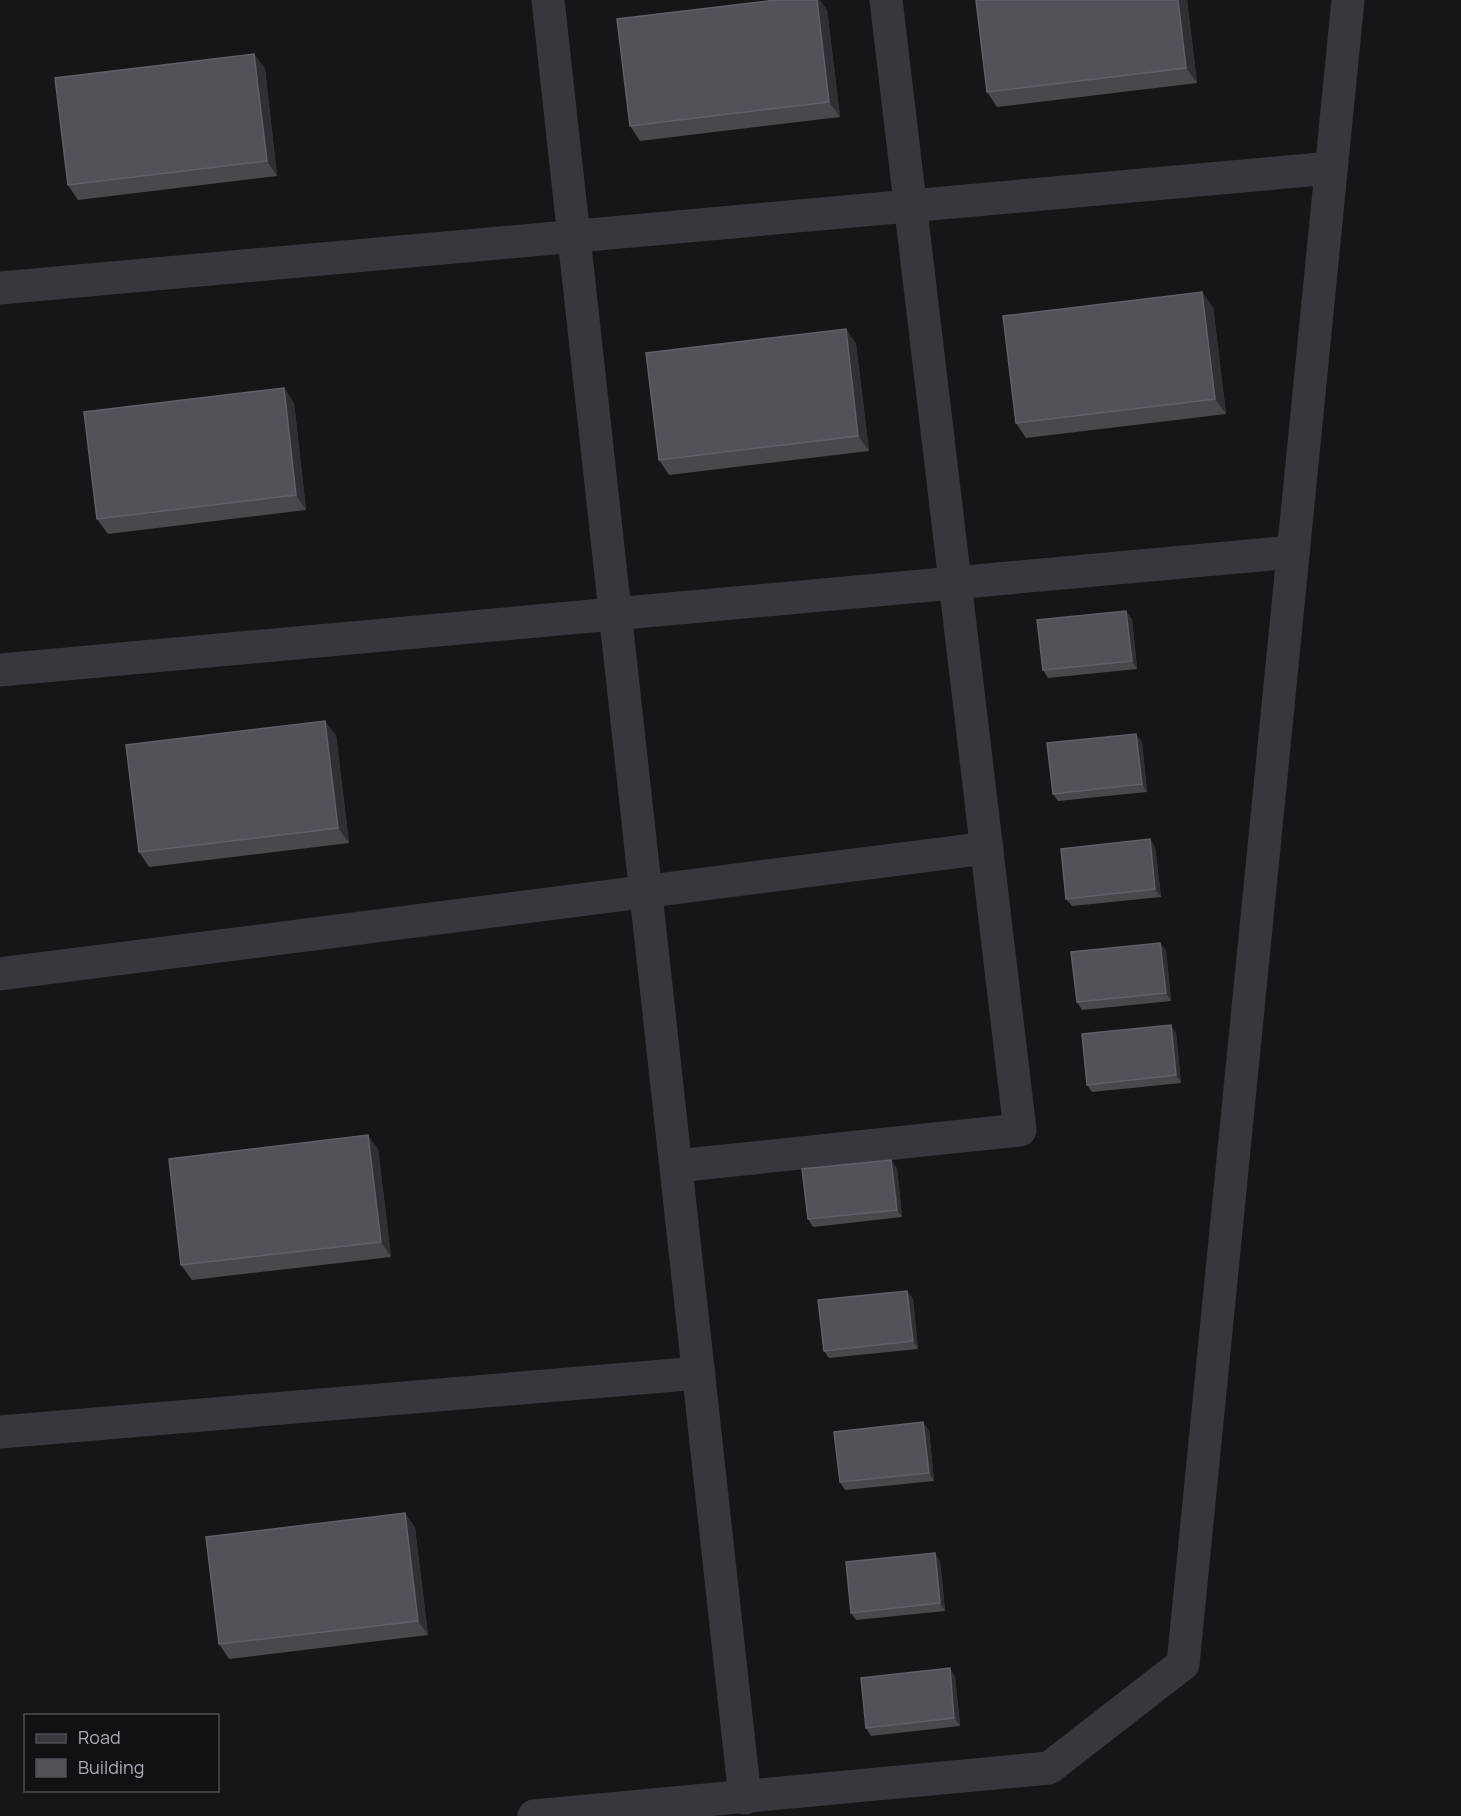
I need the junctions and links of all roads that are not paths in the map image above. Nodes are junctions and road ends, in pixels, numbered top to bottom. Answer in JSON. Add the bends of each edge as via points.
{"nodes":[{"id":1,"x":548,"y":0,"type":"edge"},
{"id":2,"x":886,"y":0,"type":"edge"},
{"id":3,"x":1348,"y":0,"type":"edge"},
{"id":4,"x":1331,"y":168,"type":"junction"},
{"id":5,"x":910,"y":206,"type":"junction"},
{"id":6,"x":574,"y":236,"type":"junction"},
{"id":7,"x":0,"y":288,"type":"edge"},
{"id":8,"x":1293,"y":552,"type":"junction"},
{"id":9,"x":955,"y":582,"type":"junction"},
{"id":10,"x":615,"y":614,"type":"junction"},
{"id":11,"x":0,"y":670,"type":"edge"},
{"id":12,"x":987,"y":848,"type":"junction"},
{"id":13,"x":645,"y":891,"type":"junction"},
{"id":14,"x":0,"y":974,"type":"edge"},
{"id":15,"x":676,"y":1166,"type":"junction"},
{"id":16,"x":699,"y":1373,"type":"junction"},
{"id":17,"x":0,"y":1432,"type":"edge"},
{"id":18,"x":745,"y":1798,"type":"junction"},
{"id":19,"x":534,"y":1816,"type":"edge"}],
"edges":[{"from":1,"to":6,"type":"lane"},
{"from":2,"to":5,"type":"lane"},
{"from":3,"to":4,"type":"lane"},
{"from":4,"to":5,"type":"lane"},
{"from":4,"to":8,"type":"lane"},
{"from":5,"to":6,"type":"lane"},
{"from":5,"to":9,"type":"lane"},
{"from":6,"to":7,"type":"lane"},
{"from":6,"to":10,"type":"lane"},
{"from":8,"to":9,"type":"lane"},
{"from":8,"to":18,"type":"lane","via":[[1183,1664],[1049,1768]]},
{"from":9,"to":10,"type":"lane"},
{"from":9,"to":12,"type":"lane"},
{"from":10,"to":11,"type":"lane"},
{"from":10,"to":13,"type":"lane"},
{"from":12,"to":13,"type":"lane"},
{"from":12,"to":15,"type":"lane","via":[[1020,1130]]},
{"from":13,"to":14,"type":"lane"},
{"from":13,"to":15,"type":"lane"},
{"from":15,"to":16,"type":"lane"},
{"from":16,"to":17,"type":"lane"},
{"from":16,"to":18,"type":"lane"},
{"from":18,"to":19,"type":"lane"}]}
